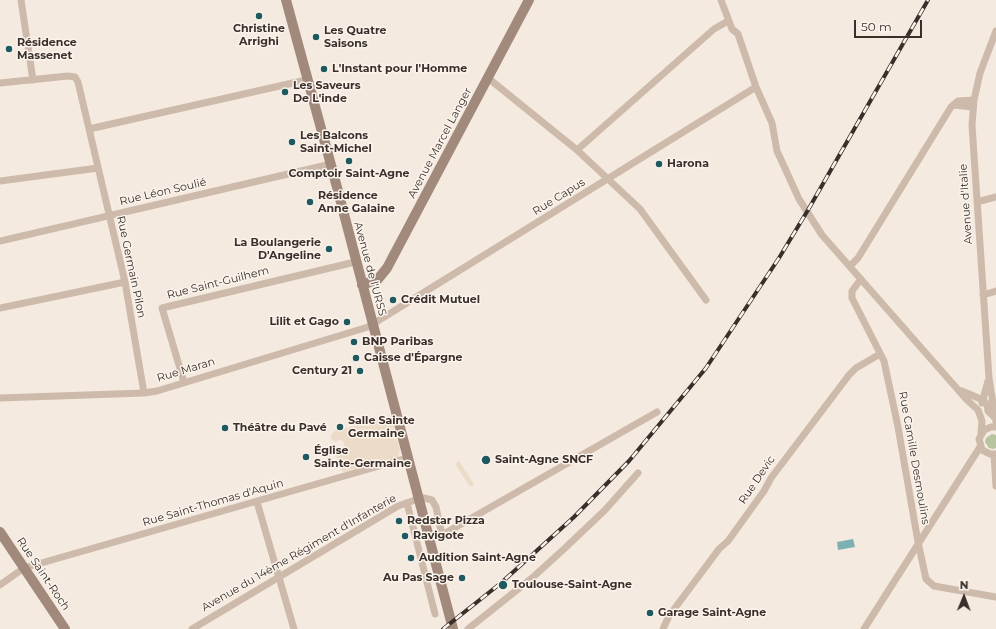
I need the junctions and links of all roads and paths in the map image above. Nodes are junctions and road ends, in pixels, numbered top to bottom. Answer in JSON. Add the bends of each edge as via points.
{"nodes":[{"id":1,"x":21,"y":0,"type":"edge"},
{"id":2,"x":286,"y":0,"type":"edge"},
{"id":3,"x":529,"y":0,"type":"edge"},
{"id":4,"x":721,"y":0,"type":"edge"},
{"id":5,"x":728,"y":21,"type":"junction"},
{"id":6,"x":996,"y":31,"type":"edge"},
{"id":7,"x":488,"y":78,"type":"junction"},
{"id":8,"x":33,"y":80,"type":"junction"},
{"id":9,"x":306,"y":80,"type":"junction"},
{"id":10,"x":0,"y":83,"type":"edge"},
{"id":11,"x":756,"y":87,"type":"junction"},
{"id":12,"x":973,"y":104,"type":"junction"},
{"id":13,"x":89,"y":129,"type":"junction"},
{"id":14,"x":577,"y":150,"type":"junction"},
{"id":15,"x":330,"y":164,"type":"junction"},
{"id":16,"x":98,"y":168,"type":"junction"},
{"id":17,"x":608,"y":179,"type":"junction"},
{"id":18,"x":0,"y":181,"type":"edge"},
{"id":19,"x":996,"y":197,"type":"edge"},
{"id":20,"x":977,"y":202,"type":"junction"},
{"id":21,"x":109,"y":216,"type":"junction"},
{"id":22,"x":0,"y":241,"type":"edge"},
{"id":23,"x":355,"y":262,"type":"junction"},
{"id":24,"x":850,"y":266,"type":"junction"},
{"id":25,"x":861,"y":279,"type":"junction"},
{"id":26,"x":125,"y":282,"type":"junction"},
{"id":27,"x":362,"y":285,"type":"junction"},
{"id":28,"x":996,"y":291,"type":"edge"},
{"id":29,"x":984,"y":295,"type":"junction"},
{"id":30,"x":706,"y":300,"type":"dead end"},
{"id":31,"x":0,"y":308,"type":"edge"},
{"id":32,"x":372,"y":325,"type":"junction"},
{"id":33,"x":880,"y":354,"type":"junction"},
{"id":34,"x":184,"y":382,"type":"junction"},
{"id":35,"x":957,"y":387,"type":"junction"},
{"id":36,"x":144,"y":393,"type":"junction"},
{"id":37,"x":986,"y":395,"type":"edge"},
{"id":38,"x":0,"y":398,"type":"edge"},
{"id":39,"x":656,"y":412,"type":"dead end"},
{"id":40,"x":981,"y":414,"type":"junction"},
{"id":41,"x":995,"y":420,"type":"edge"},
{"id":42,"x":996,"y":427,"type":"edge"},
{"id":43,"x":981,"y":432,"type":"junction"},
{"id":44,"x":980,"y":447,"type":"junction"},
{"id":45,"x":995,"y":454,"type":"edge"},
{"id":46,"x":407,"y":458,"type":"junction"},
{"id":47,"x":638,"y":473,"type":"dead end"},
{"id":48,"x":996,"y":486,"type":"edge"},
{"id":49,"x":418,"y":499,"type":"junction"},
{"id":50,"x":257,"y":502,"type":"junction"},
{"id":51,"x":407,"y":503,"type":"junction"},
{"id":52,"x":0,"y":532,"type":"edge"},
{"id":53,"x":918,"y":542,"type":"junction"},
{"id":54,"x":24,"y":568,"type":"junction"},
{"id":55,"x":279,"y":576,"type":"junction"},
{"id":56,"x":0,"y":585,"type":"edge"},
{"id":57,"x":996,"y":597,"type":"edge"},
{"id":58,"x":435,"y":614,"type":"dead end"},
{"id":59,"x":469,"y":627,"type":"edge"},
{"id":60,"x":65,"y":629,"type":"edge"},
{"id":61,"x":192,"y":629,"type":"edge"},
{"id":62,"x":294,"y":629,"type":"edge"},
{"id":63,"x":452,"y":629,"type":"edge"},
{"id":64,"x":663,"y":629,"type":"edge"},
{"id":65,"x":864,"y":629,"type":"edge"}],
"edges":[{"from":1,"to":8,"type":"street"},
{"from":2,"to":9,"type":"main road","name":"Avenue de l'URSS"},
{"from":3,"to":7,"type":"main road","name":"Avenue Marcel Langer"},
{"from":4,"to":5,"type":"street"},
{"from":5,"to":11,"type":"street","via":[[738,34]]},
{"from":5,"to":14,"type":"street","via":[[714,29]]},
{"from":6,"to":12,"type":"street","name":"Avenue d'Italie","via":[[980,73]]},
{"from":7,"to":14,"type":"street"},
{"from":7,"to":27,"type":"main road","name":"Avenue Marcel Langer","via":[[387,268],[378,278]]},
{"from":8,"to":10,"type":"street"},
{"from":8,"to":13,"type":"street","name":"Rue Germain Pilon","via":[[75,77]]},
{"from":9,"to":13,"type":"street"},
{"from":9,"to":15,"type":"main road","name":"Avenue de l'URSS"},
{"from":11,"to":17,"type":"street","name":"Rue Capus"},
{"from":11,"to":24,"type":"street","via":[[772,123],[777,151],[791,185],[822,235]]},
{"from":12,"to":20,"type":"street","name":"Avenue d'Italie"},
{"from":12,"to":24,"type":"street","via":[[954,105],[858,258]]},
{"from":13,"to":16,"type":"street","name":"Rue Germain Pilon"},
{"from":14,"to":17,"type":"street"},
{"from":15,"to":21,"type":"street","name":"Rue Léon Soulié"},
{"from":15,"to":23,"type":"main road","name":"Avenue de l'URSS"},
{"from":16,"to":18,"type":"street"},
{"from":16,"to":21,"type":"street","name":"Rue Germain Pilon"},
{"from":17,"to":30,"type":"street","via":[[640,209]]},
{"from":17,"to":32,"type":"street","name":"Rue Capus"},
{"from":19,"to":20,"type":"street"},
{"from":20,"to":29,"type":"street","name":"Avenue d'Italie"},
{"from":21,"to":22,"type":"street","name":"Rue Léon Soulié"},
{"from":21,"to":26,"type":"street","name":"Rue Germain Pilon"},
{"from":23,"to":27,"type":"main road","name":"Avenue de l'URSS"},
{"from":23,"to":34,"type":"street","name":"Rue Saint-Guilhem","via":[[162,308]]},
{"from":24,"to":25,"type":"street"},
{"from":25,"to":33,"type":"street","name":"Rue Camille Desmoulins","via":[[852,291],[852,298]]},
{"from":25,"to":35,"type":"street"},
{"from":26,"to":31,"type":"street"},
{"from":26,"to":36,"type":"street","name":"Rue Germain Pilon"},
{"from":27,"to":32,"type":"main road","name":"Avenue de l'URSS"},
{"from":28,"to":29,"type":"street"},
{"from":29,"to":37,"type":"street","name":"Avenue d'Italie","via":[[989,378]]},
{"from":32,"to":34,"type":"street","name":"Rue Maran"},
{"from":32,"to":46,"type":"main road","name":"Avenue de l'URSS"},
{"from":33,"to":53,"type":"street","name":"Rue Camille Desmoulins","via":[[887,373]]},
{"from":33,"to":64,"type":"street","name":"Rue Devic","via":[[849,375],[771,478],[728,541],[719,549],[669,616]]},
{"from":34,"to":36,"type":"street","name":"Rue Maran"},
{"from":35,"to":37,"type":"street","via":[[969,396]]},
{"from":35,"to":40,"type":"street"},
{"from":36,"to":38,"type":"street","name":"Rue Maran"},
{"from":37,"to":40,"type":"street","name":"Avenue d'Italie"},
{"from":37,"to":41,"type":"street","name":"Avenue d'Italie"},
{"from":37,"to":41,"type":"street","name":"Avenue d'Italie","via":[[988,411]]},
{"from":39,"to":49,"type":"street","via":[[442,535],[432,500]]},
{"from":40,"to":43,"type":"street","name":"Avenue d'Italie"},
{"from":42,"to":43,"type":"street"},
{"from":43,"to":44,"type":"street","name":"Avenue d'Italie"},
{"from":44,"to":45,"type":"street","via":[[986,453]]},
{"from":44,"to":53,"type":"street"},
{"from":45,"to":48,"type":"street"},
{"from":46,"to":49,"type":"main road","name":"Avenue de l'URSS"},
{"from":46,"to":50,"type":"street","name":"Rue Saint-Thomas d'Aquin"},
{"from":47,"to":59,"type":"street","via":[[564,549],[532,578]]},
{"from":49,"to":51,"type":"street","name":"Avenue du 14ème Régiment d'Infanterie"},
{"from":49,"to":63,"type":"main road","name":"Avenue de l'URSS"},
{"from":50,"to":54,"type":"street","name":"Rue Saint-Thomas d'Aquin"},
{"from":50,"to":55,"type":"street"},
{"from":51,"to":55,"type":"street","name":"Avenue du 14ème Régiment d'Infanterie"},
{"from":51,"to":58,"type":"street"},
{"from":52,"to":54,"type":"main road","name":"Rue Saint-Roch"},
{"from":53,"to":57,"type":"street","name":"Rue Camille Desmoulins","via":[[926,579],[934,586]]},
{"from":53,"to":65,"type":"street"},
{"from":54,"to":56,"type":"street","name":"Rue Saint-Thomas d'Aquin"},
{"from":54,"to":60,"type":"main road","name":"Rue Saint-Roch"},
{"from":55,"to":61,"type":"street","name":"Avenue du 14ème Régiment d'Infanterie"},
{"from":55,"to":62,"type":"street"}]}
